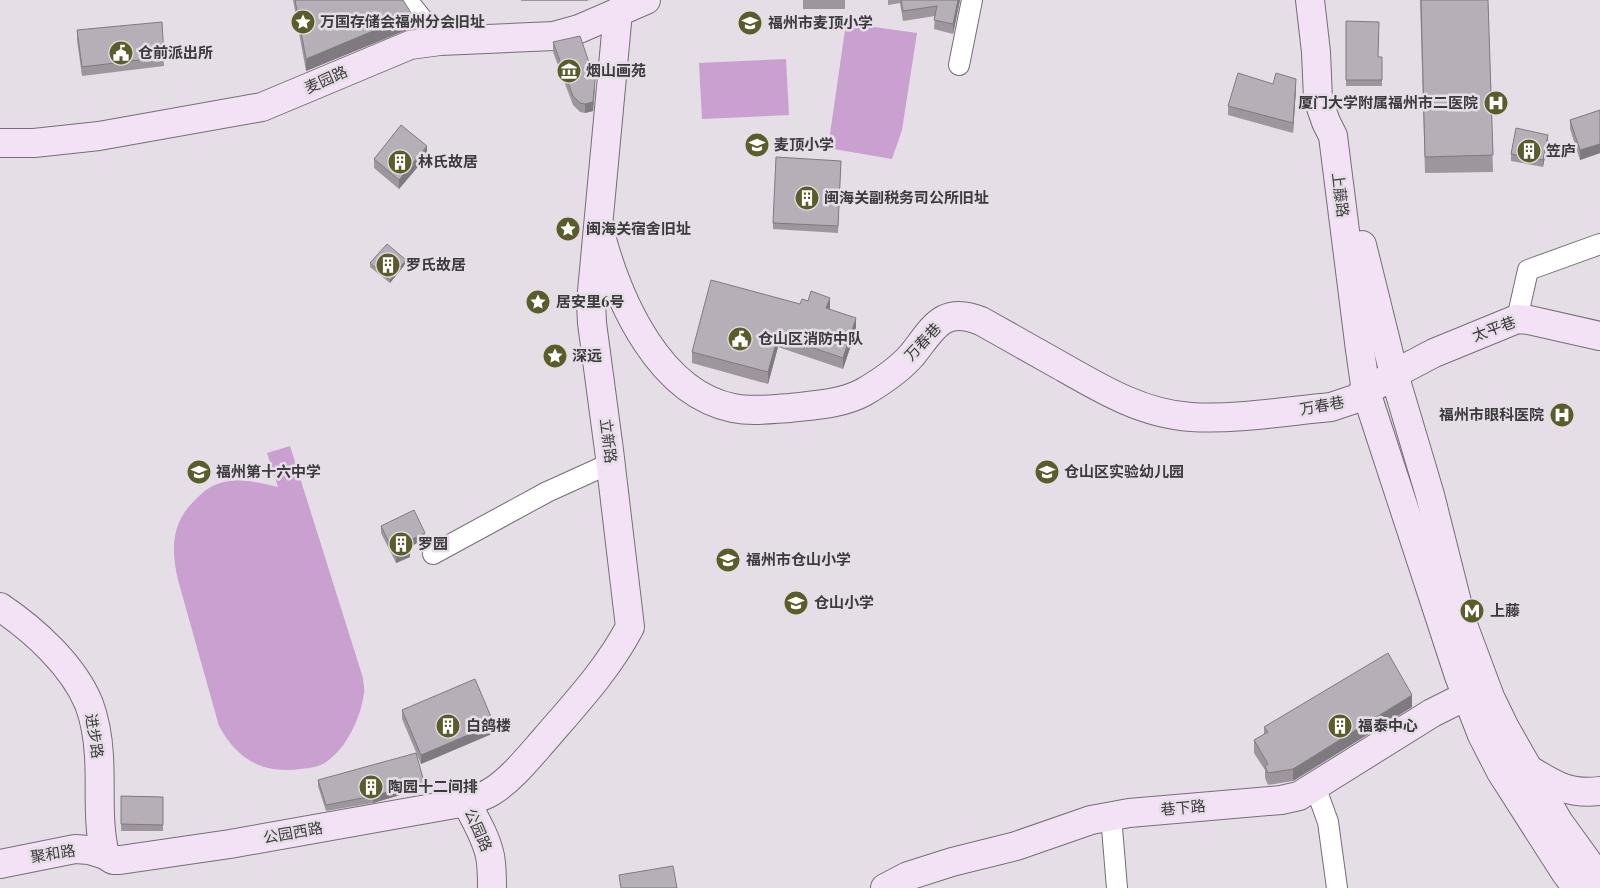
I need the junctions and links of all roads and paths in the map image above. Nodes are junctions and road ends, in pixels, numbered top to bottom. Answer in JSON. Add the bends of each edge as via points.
{"nodes":[{"id":1,"x":406,"y":0,"type":"edge"},
{"id":2,"x":646,"y":0,"type":"edge"},
{"id":3,"x":972,"y":0,"type":"edge"},
{"id":4,"x":1310,"y":0,"type":"edge"},
{"id":5,"x":1320,"y":0,"type":"edge"},
{"id":6,"x":618,"y":12,"type":"junction"},
{"id":7,"x":440,"y":41,"type":"junction"},
{"id":8,"x":959,"y":65,"type":"dead end"},
{"id":9,"x":0,"y":143,"type":"edge"},
{"id":10,"x":598,"y":223,"type":"junction"},
{"id":11,"x":1600,"y":244,"type":"edge"},
{"id":12,"x":1517,"y":319,"type":"junction"},
{"id":13,"x":1600,"y":336,"type":"edge"},
{"id":14,"x":1394,"y":374,"type":"junction"},
{"id":15,"x":1366,"y":392,"type":"junction"},
{"id":16,"x":611,"y":463,"type":"junction"},
{"id":17,"x":433,"y":554,"type":"dead end"},
{"id":18,"x":0,"y":607,"type":"edge"},
{"id":19,"x":1466,"y":696,"type":"junction"},
{"id":20,"x":1528,"y":769,"type":"junction"},
{"id":21,"x":1315,"y":786,"type":"junction"},
{"id":22,"x":1600,"y":791,"type":"edge"},
{"id":23,"x":466,"y":802,"type":"junction"},
{"id":24,"x":1111,"y":816,"type":"junction"},
{"id":25,"x":113,"y":858,"type":"junction"},
{"id":26,"x":0,"y":864,"type":"edge"},
{"id":27,"x":1600,"y":879,"type":"edge"},
{"id":28,"x":492,"y":888,"type":"edge"},
{"id":29,"x":885,"y":888,"type":"edge"},
{"id":30,"x":1117,"y":888,"type":"edge"},
{"id":31,"x":1337,"y":888,"type":"edge"},
{"id":32,"x":1577,"y":888,"type":"edge"}],
"edges":[{"from":1,"to":7,"type":"street"},
{"from":2,"to":6,"type":"street","name":"麦园路"},
{"from":3,"to":8,"type":"street"},
{"from":4,"to":15,"type":"street","name":"上藤路","via":[[1318,99],[1333,136]]},
{"from":5,"to":14,"type":"street","via":[[1332,110]]},
{"from":6,"to":7,"type":"street","name":"麦园路","via":[[554,36]]},
{"from":6,"to":10,"type":"street","name":"立新路"},
{"from":7,"to":9,"type":"street","name":"麦园路","via":[[395,50],[262,107],[99,136]]},
{"from":10,"to":15,"type":"street","name":"万春巷","via":[[627,305],[657,357],[688,387],[713,402],[732,408],[767,410],[823,404],[861,394],[901,366],[930,330],[955,315],[981,321],[1116,396],[1171,414],[1210,417],[1331,407]]},
{"from":10,"to":16,"type":"street","name":"立新路","via":[[592,323]]},
{"from":11,"to":12,"type":"street","via":[[1528,270]]},
{"from":12,"to":13,"type":"street","name":"太平巷"},
{"from":12,"to":14,"type":"street","name":"太平巷","via":[[1434,352]]},
{"from":14,"to":15,"type":"street","name":"万春巷"},
{"from":14,"to":20,"type":"street","via":[[1430,495],[1462,622],[1490,697]]},
{"from":15,"to":19,"type":"street","name":"上藤路"},
{"from":16,"to":17,"type":"street","via":[[547,492]]},
{"from":16,"to":23,"type":"street","name":"立新路","via":[[630,627],[577,703],[530,758],[490,792]]},
{"from":18,"to":25,"type":"street","name":"进步路","via":[[30,630],[61,661],[73,675],[89,705],[98,745],[101,837]]},
{"from":19,"to":21,"type":"street","name":"巷下路","via":[[1432,713]]},
{"from":19,"to":32,"type":"street","name":"上藤路","via":[[1501,772]]},
{"from":20,"to":22,"type":"street","via":[[1565,789],[1588,793]]},
{"from":20,"to":27,"type":"street","via":[[1558,821]]},
{"from":21,"to":24,"type":"street","name":"巷下路","via":[[1299,796],[1281,800]]},
{"from":21,"to":31,"type":"street","via":[[1328,822]]},
{"from":23,"to":25,"type":"street","name":"公园西路","via":[[230,844]]},
{"from":23,"to":28,"type":"street","name":"公园路","via":[[486,843]]},
{"from":24,"to":29,"type":"street","name":"巷下路","via":[[924,870]]},
{"from":24,"to":30,"type":"street"},
{"from":25,"to":26,"type":"street","name":"聚和路","via":[[75,849]]}]}
